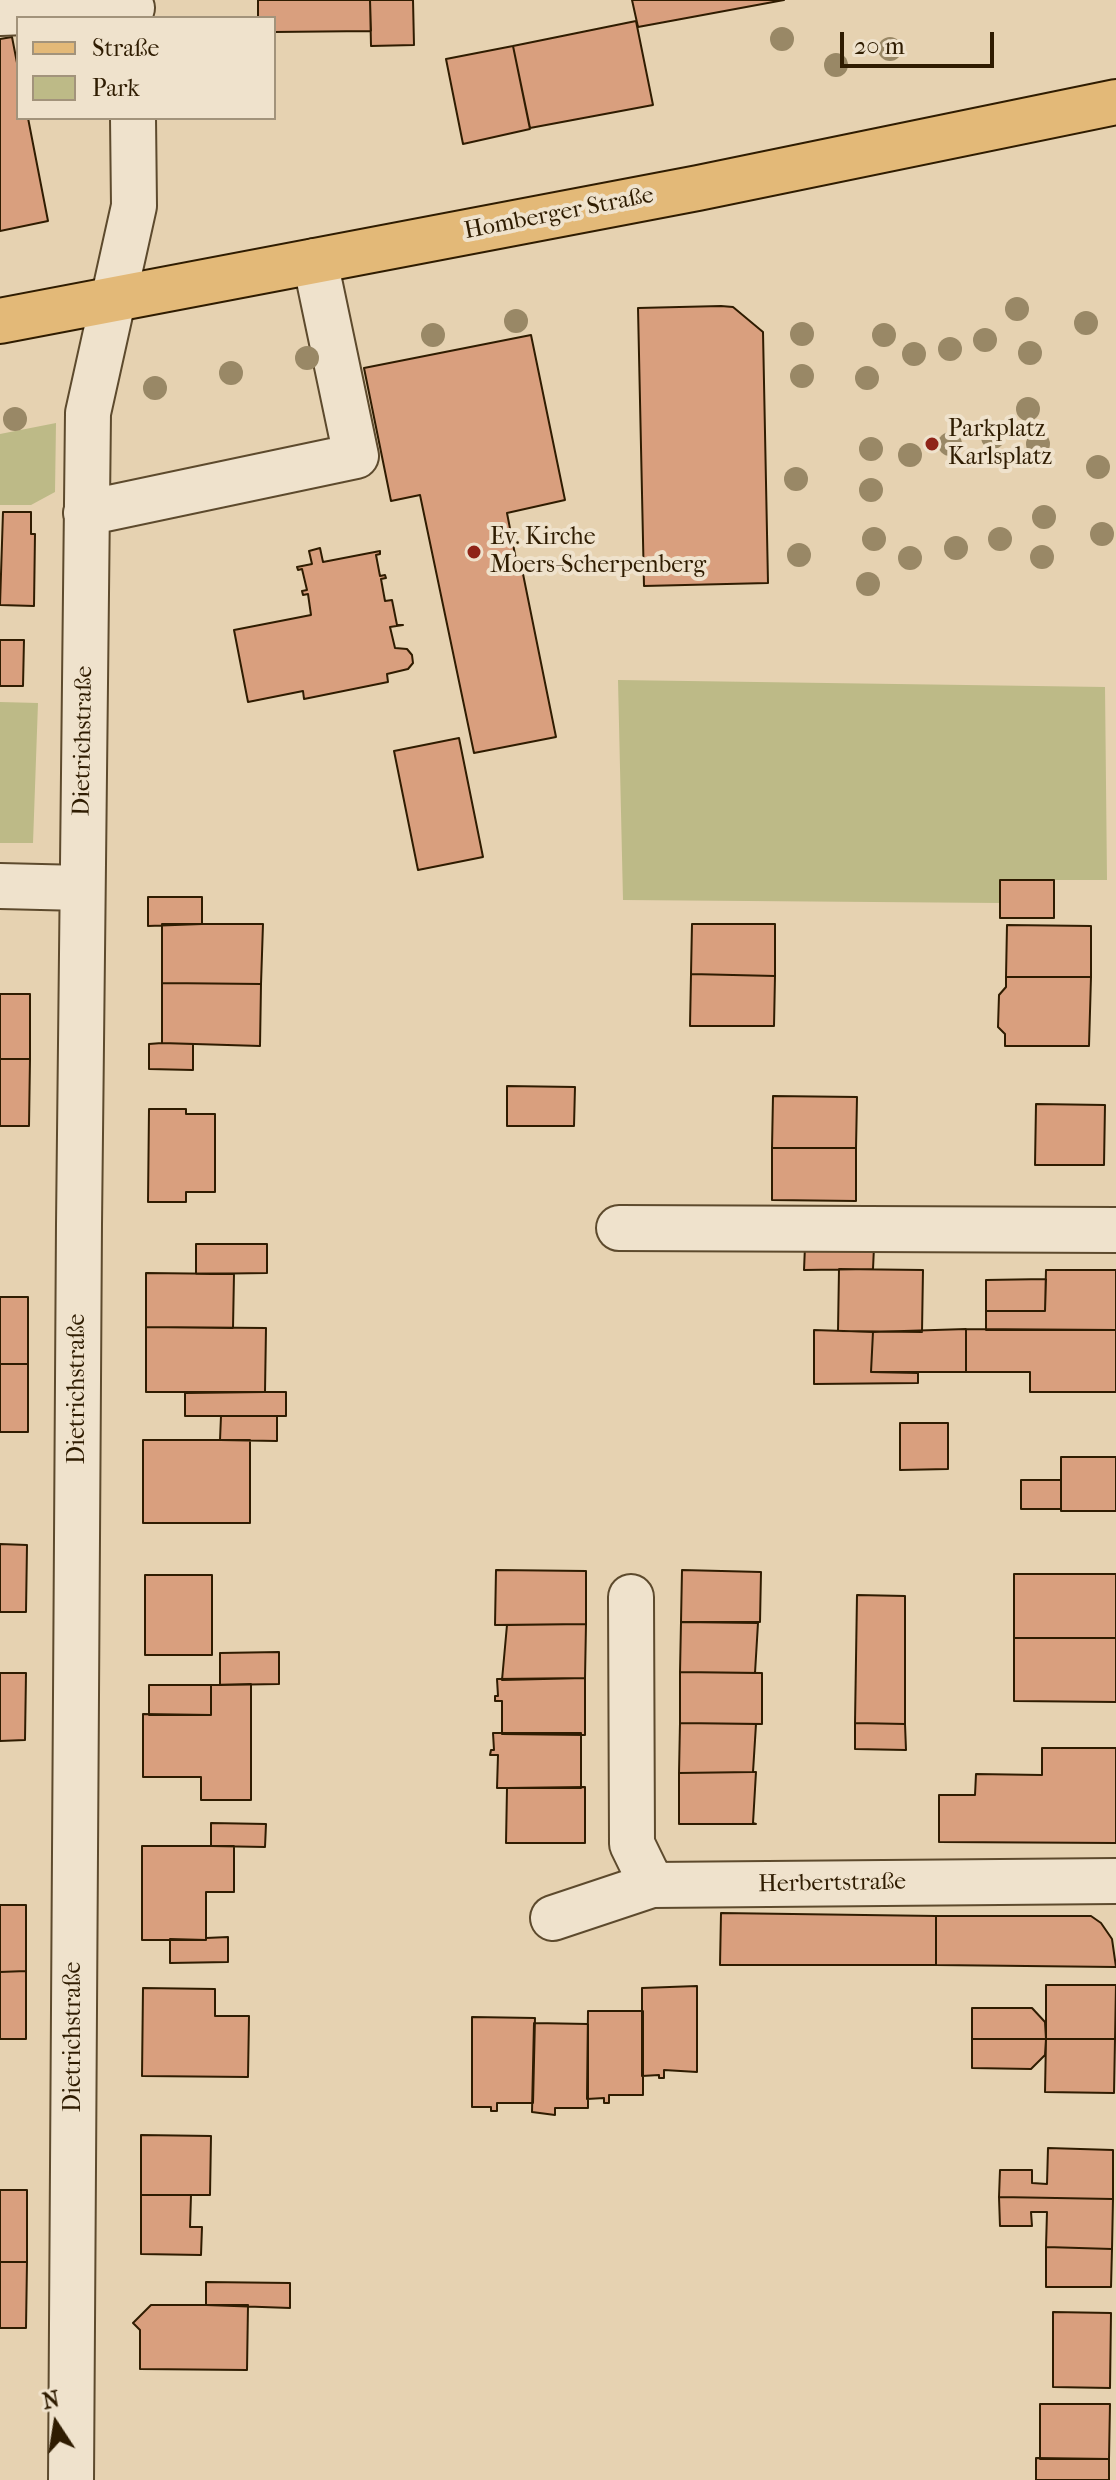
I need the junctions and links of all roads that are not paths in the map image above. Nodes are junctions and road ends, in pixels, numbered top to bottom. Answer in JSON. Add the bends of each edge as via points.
{"nodes":[{"id":1,"x":132,"y":9,"type":"edge"},
{"id":2,"x":0,"y":13,"type":"edge"},
{"id":3,"x":1116,"y":102,"type":"edge"},
{"id":4,"x":133,"y":120,"type":"edge"},
{"id":5,"x":315,"y":261,"type":"junction"},
{"id":6,"x":113,"y":301,"type":"junction"},
{"id":7,"x":0,"y":321,"type":"edge"},
{"id":8,"x":86,"y":513,"type":"junction"},
{"id":9,"x":0,"y":886,"type":"edge"},
{"id":10,"x":82,"y":888,"type":"junction"},
{"id":11,"x":619,"y":1228,"type":"dead end"},
{"id":12,"x":1116,"y":1230,"type":"edge"},
{"id":13,"x":631,"y":1597,"type":"dead end"},
{"id":14,"x":1116,"y":1881,"type":"edge"},
{"id":15,"x":652,"y":1885,"type":"junction"},
{"id":16,"x":553,"y":1918,"type":"dead end"},
{"id":17,"x":71,"y":2480,"type":"edge"}],
"edges":[{"from":1,"to":2,"type":"street"},
{"from":3,"to":5,"type":"main road","name":"Homberger Straße"},
{"from":4,"to":6,"type":"street","name":"Dietrichstraße","via":[[134,206]]},
{"from":5,"to":6,"type":"main road","name":"Homberger Straße"},
{"from":5,"to":8,"type":"street","via":[[356,456]]},
{"from":6,"to":7,"type":"main road","name":"Homberger Straße"},
{"from":6,"to":8,"type":"street","name":"Dietrichstraße","via":[[88,413]]},
{"from":8,"to":10,"type":"street","name":"Dietrichstraße"},
{"from":9,"to":10,"type":"street"},
{"from":10,"to":17,"type":"street","name":"Dietrichstraße"},
{"from":11,"to":12,"type":"street"},
{"from":13,"to":15,"type":"street","via":[[632,1844]]},
{"from":14,"to":15,"type":"street","name":"Herbertstraße"},
{"from":15,"to":16,"type":"street","name":"Herbertstraße"}]}
